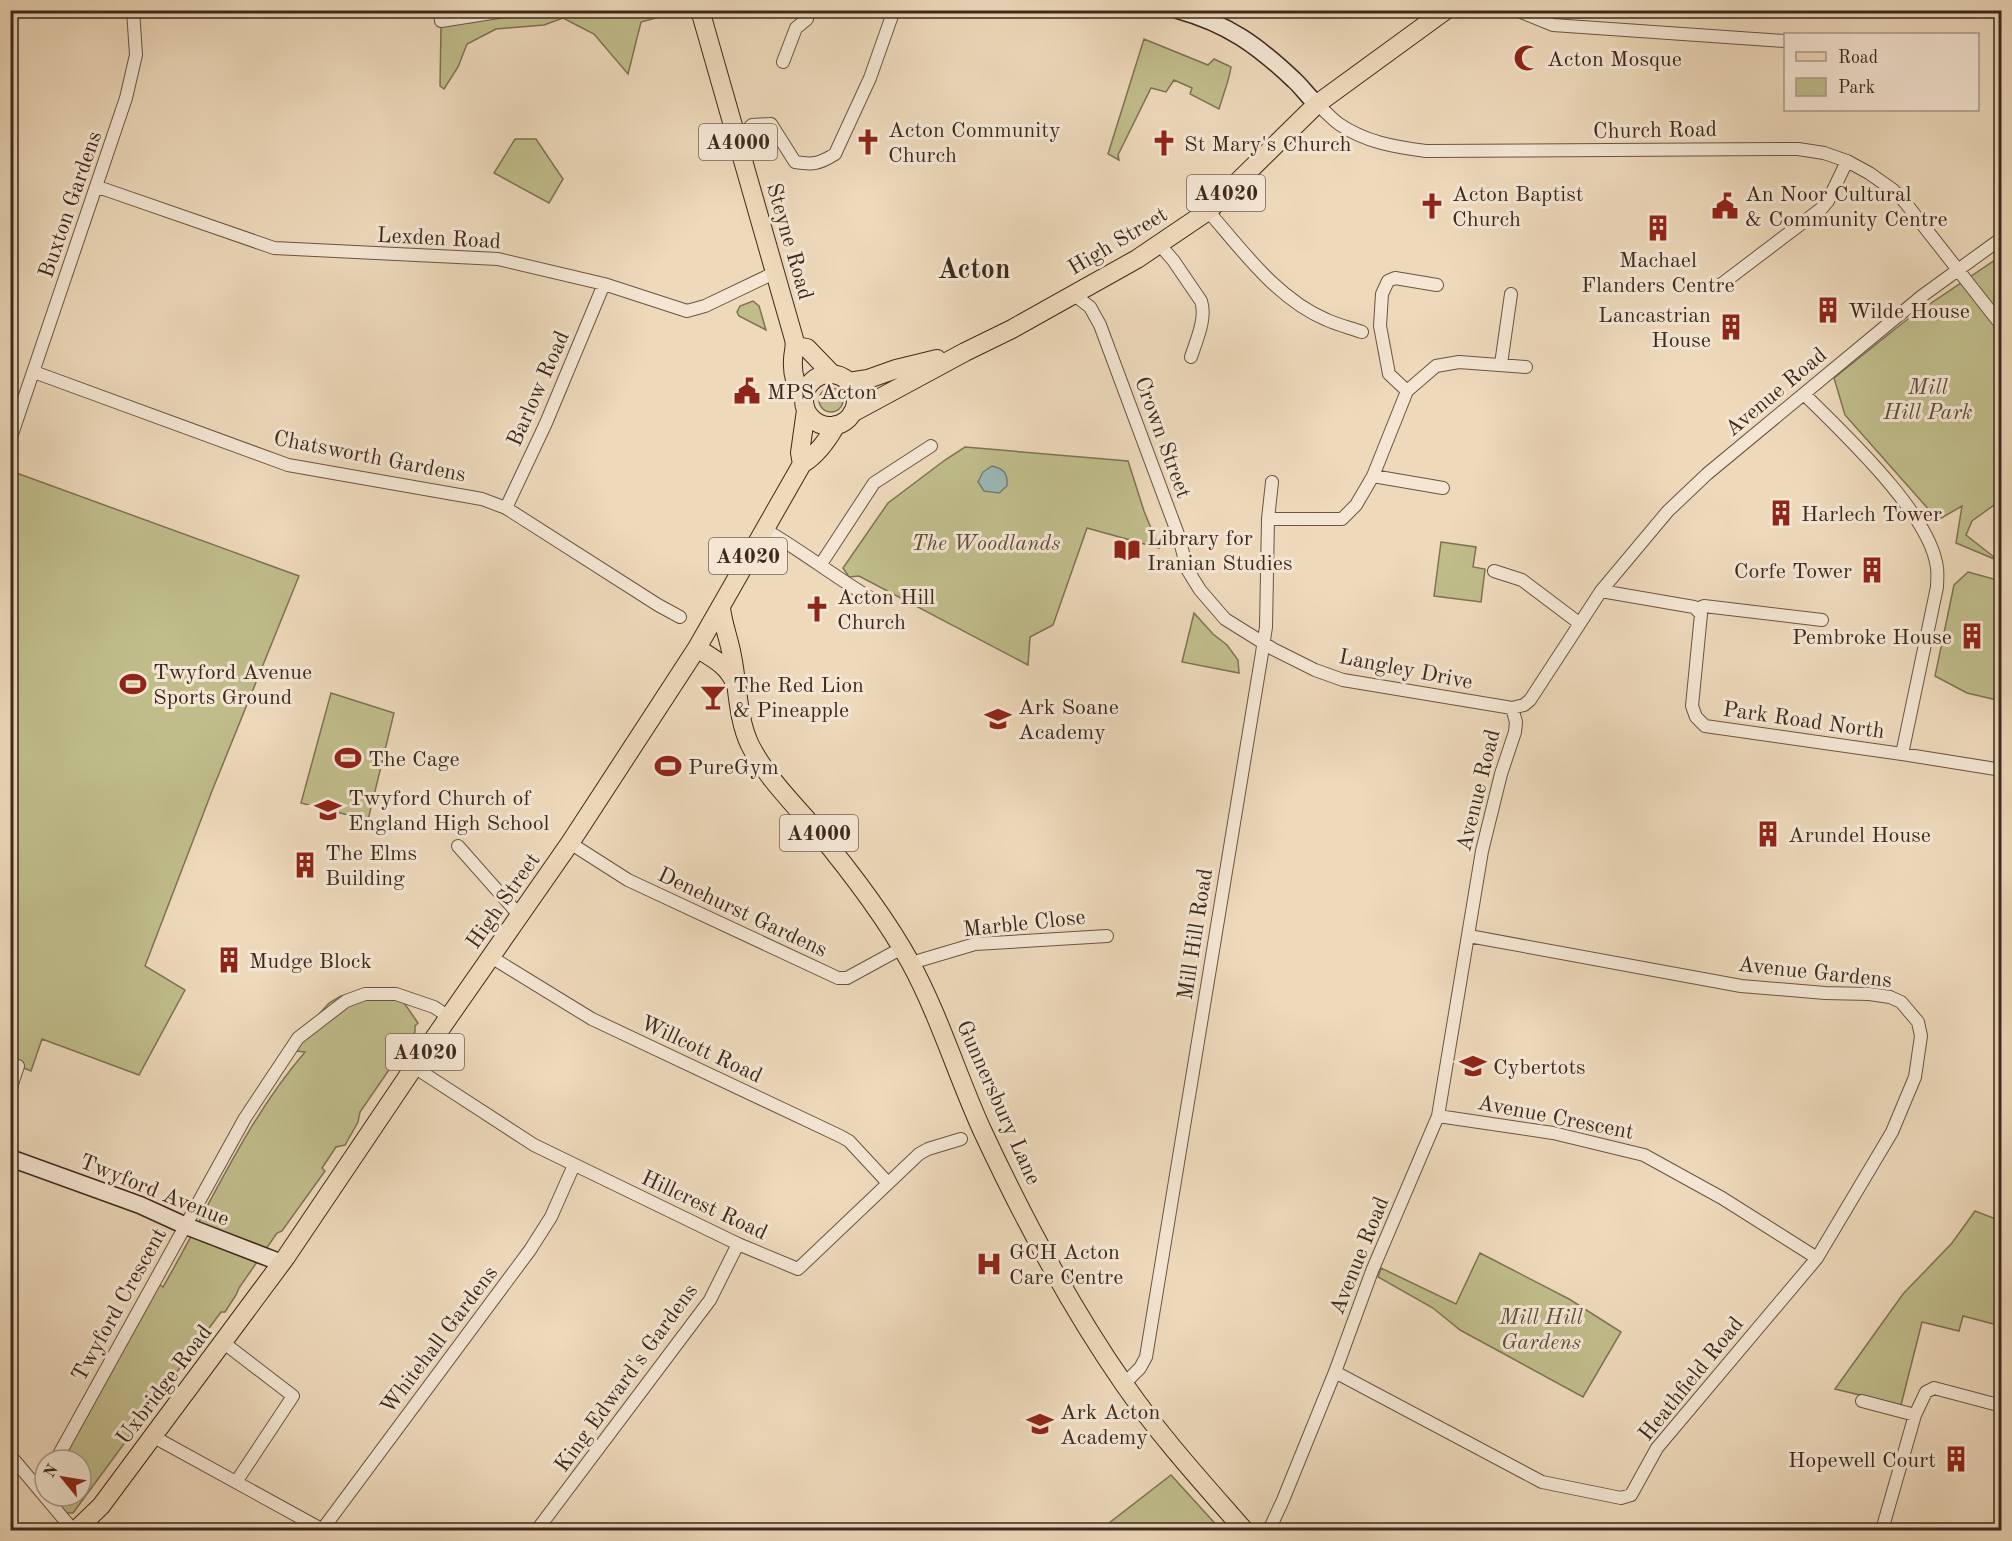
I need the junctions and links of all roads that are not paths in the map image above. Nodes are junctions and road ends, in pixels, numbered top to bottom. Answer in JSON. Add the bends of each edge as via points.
{"nodes":[{"id":1,"x":133,"y":10,"type":"edge"},
{"id":2,"x":440,"y":10,"type":"edge"},
{"id":3,"x":511,"y":10,"type":"edge"},
{"id":4,"x":700,"y":10,"type":"edge"},
{"id":5,"x":894,"y":10,"type":"edge"},
{"id":6,"x":1178,"y":10,"type":"edge"},
{"id":7,"x":1446,"y":10,"type":"edge"},
{"id":8,"x":1516,"y":10,"type":"edge"},
{"id":9,"x":1998,"y":10,"type":"edge"},
{"id":10,"x":2001,"y":14,"type":"edge"},
{"id":11,"x":807,"y":19,"type":"dead end"},
{"id":12,"x":1784,"y":41,"type":"edge"},
{"id":13,"x":783,"y":62,"type":"dead end"},
{"id":14,"x":1317,"y":104,"type":"junction"},
{"id":15,"x":737,"y":140,"type":"junction"},
{"id":16,"x":1847,"y":161,"type":"junction"},
{"id":17,"x":98,"y":187,"type":"junction"},
{"id":18,"x":1208,"y":211,"type":"junction"},
{"id":19,"x":2001,"y":238,"type":"edge"},
{"id":20,"x":1159,"y":244,"type":"junction"},
{"id":21,"x":1957,"y":271,"type":"junction"},
{"id":22,"x":774,"y":273,"type":"junction"},
{"id":23,"x":604,"y":284,"type":"junction"},
{"id":24,"x":1437,"y":285,"type":"dead end"},
{"id":25,"x":1719,"y":286,"type":"dead end"},
{"id":26,"x":1073,"y":294,"type":"junction"},
{"id":27,"x":1511,"y":294,"type":"dead end"},
{"id":28,"x":2001,"y":326,"type":"edge"},
{"id":29,"x":1362,"y":332,"type":"dead end"},
{"id":30,"x":795,"y":345,"type":"junction"},
{"id":31,"x":965,"y":352,"type":"junction"},
{"id":32,"x":1191,"y":357,"type":"dead end"},
{"id":33,"x":1501,"y":364,"type":"junction"},
{"id":34,"x":1526,"y":367,"type":"dead end"},
{"id":35,"x":34,"y":372,"type":"junction"},
{"id":36,"x":840,"y":378,"type":"junction"},
{"id":37,"x":1407,"y":391,"type":"junction"},
{"id":38,"x":1804,"y":394,"type":"junction"},
{"id":39,"x":805,"y":405,"type":"junction"},
{"id":40,"x":852,"y":413,"type":"junction"},
{"id":41,"x":836,"y":425,"type":"junction"},
{"id":42,"x":10,"y":440,"type":"edge"},
{"id":43,"x":932,"y":446,"type":"dead end"},
{"id":44,"x":802,"y":464,"type":"junction"},
{"id":45,"x":1373,"y":476,"type":"junction"},
{"id":46,"x":1272,"y":482,"type":"dead end"},
{"id":47,"x":1443,"y":488,"type":"dead end"},
{"id":48,"x":506,"y":508,"type":"junction"},
{"id":49,"x":1268,"y":519,"type":"junction"},
{"id":50,"x":764,"y":529,"type":"junction"},
{"id":51,"x":821,"y":564,"type":"junction"},
{"id":52,"x":1494,"y":571,"type":"dead end"},
{"id":53,"x":1601,"y":591,"type":"junction"},
{"id":54,"x":872,"y":599,"type":"dead end"},
{"id":55,"x":721,"y":608,"type":"junction"},
{"id":56,"x":1697,"y":609,"type":"junction"},
{"id":57,"x":680,"y":617,"type":"dead end"},
{"id":58,"x":1822,"y":620,"type":"dead end"},
{"id":59,"x":1579,"y":623,"type":"junction"},
{"id":60,"x":1263,"y":644,"type":"junction"},
{"id":61,"x":697,"y":648,"type":"junction"},
{"id":62,"x":735,"y":682,"type":"junction"},
{"id":63,"x":1512,"y":708,"type":"junction"},
{"id":64,"x":1902,"y":754,"type":"junction"},
{"id":65,"x":2001,"y":770,"type":"edge"},
{"id":66,"x":570,"y":843,"type":"junction"},
{"id":67,"x":458,"y":846,"type":"dead end"},
{"id":68,"x":520,"y":916,"type":"junction"},
{"id":69,"x":1107,"y":936,"type":"dead end"},
{"id":70,"x":1469,"y":936,"type":"junction"},
{"id":71,"x":906,"y":956,"type":"junction"},
{"id":72,"x":491,"y":957,"type":"junction"},
{"id":73,"x":449,"y":1017,"type":"junction"},
{"id":74,"x":18,"y":1066,"type":"dead end"},
{"id":75,"x":414,"y":1067,"type":"junction"},
{"id":76,"x":10,"y":1090,"type":"edge"},
{"id":77,"x":1438,"y":1116,"type":"junction"},
{"id":78,"x":961,"y":1139,"type":"dead end"},
{"id":79,"x":10,"y":1158,"type":"edge"},
{"id":80,"x":574,"y":1165,"type":"junction"},
{"id":81,"x":888,"y":1183,"type":"junction"},
{"id":82,"x":186,"y":1226,"type":"junction"},
{"id":83,"x":1832,"y":1234,"type":"joint"},
{"id":84,"x":738,"y":1244,"type":"junction"},
{"id":85,"x":1817,"y":1258,"type":"junction"},
{"id":86,"x":282,"y":1263,"type":"junction"},
{"id":87,"x":224,"y":1343,"type":"junction"},
{"id":88,"x":1335,"y":1372,"type":"junction"},
{"id":89,"x":1124,"y":1384,"type":"junction"},
{"id":90,"x":1862,"y":1401,"type":"dead end"},
{"id":91,"x":2001,"y":1406,"type":"edge"},
{"id":92,"x":1916,"y":1415,"type":"junction"},
{"id":93,"x":154,"y":1437,"type":"junction"},
{"id":94,"x":63,"y":1448,"type":"edge"},
{"id":95,"x":10,"y":1455,"type":"edge"},
{"id":96,"x":33,"y":1476,"type":"edge"},
{"id":97,"x":236,"y":1482,"type":"junction"},
{"id":98,"x":59,"y":1508,"type":"edge"},
{"id":99,"x":75,"y":1530,"type":"edge"},
{"id":100,"x":323,"y":1530,"type":"edge"},
{"id":101,"x":537,"y":1530,"type":"edge"},
{"id":102,"x":1244,"y":1530,"type":"edge"},
{"id":103,"x":1266,"y":1530,"type":"edge"},
{"id":104,"x":1881,"y":1530,"type":"edge"}],
"edges":[{"from":1,"to":17,"type":"street","name":"Buxton Gardens","via":[[136,55]]},
{"from":2,"to":3,"type":"street","via":[[441,21]]},
{"from":4,"to":15,"type":"main road","name":"Steyne Road","number":"A4000"},
{"from":5,"to":15,"type":"street","via":[[870,78],[835,154],[811,165],[795,162],[771,124],[752,125]]},
{"from":6,"to":14,"type":"street","via":[[1244,38]]},
{"from":7,"to":14,"type":"main road","name":"High Street","number":"A4020"},
{"from":8,"to":12,"type":"street","via":[[1553,24]]},
{"from":9,"to":10,"type":"street"},
{"from":11,"to":13,"type":"street","via":[[796,28]]},
{"from":14,"to":16,"type":"street","name":"Church Road","via":[[1359,136],[1393,147],[1426,151],[1798,149]]},
{"from":14,"to":18,"type":"main road","name":"High Street","number":"A4020"},
{"from":15,"to":22,"type":"main road","name":"Steyne Road","number":"A4000"},
{"from":16,"to":21,"type":"street","name":"Church Road","via":[[1893,190]]},
{"from":16,"to":25,"type":"street","via":[[1822,208]]},
{"from":17,"to":23,"type":"street","name":"Lexden Road","via":[[274,248],[498,259]]},
{"from":17,"to":35,"type":"street","name":"Buxton Gardens"},
{"from":18,"to":20,"type":"main road","name":"High Street","number":"A4020"},
{"from":18,"to":29,"type":"street","via":[[1265,276],[1296,302],[1326,320]]},
{"from":19,"to":21,"type":"street","name":"Avenue Road"},
{"from":20,"to":26,"type":"main road","name":"High Street","number":"A4020"},
{"from":20,"to":32,"type":"street","via":[[1203,307]]},
{"from":21,"to":28,"type":"street","name":"Church Road"},
{"from":21,"to":38,"type":"street","name":"Avenue Road"},
{"from":22,"to":23,"type":"street","name":"Lexden Road","via":[[705,306],[687,310]]},
{"from":22,"to":30,"type":"main road","name":"Steyne Road","number":"A4000"},
{"from":23,"to":48,"type":"street","name":"Barlow Road"},
{"from":24,"to":37,"type":"street","via":[[1395,278],[1388,281],[1382,294],[1380,326],[1389,374]]},
{"from":26,"to":31,"type":"main road","name":"High Street","number":"A4020"},
{"from":26,"to":60,"type":"street","name":"Crown Street","via":[[1090,307],[1100,325],[1192,580],[1225,619]]},
{"from":27,"to":33,"type":"street"},
{"from":30,"to":36,"type":"main road","via":[[807,348]]},
{"from":30,"to":39,"type":"main road","name":"Steyne Road","number":"A4000","via":[[796,385]]},
{"from":31,"to":36,"type":"main road","name":"High Street","number":"A4020","via":[[868,379]]},
{"from":31,"to":40,"type":"main road","name":"High Street","number":"A4020"},
{"from":33,"to":34,"type":"street"},
{"from":33,"to":37,"type":"street","via":[[1459,362],[1436,366]]},
{"from":35,"to":42,"type":"street","name":"Buxton Gardens"},
{"from":35,"to":48,"type":"street","name":"Chatsworth Gardens","via":[[288,465],[482,499]]},
{"from":36,"to":39,"type":"main road","via":[[825,375],[813,381],[806,391]]},
{"from":36,"to":40,"type":"main road","via":[[852,387],[856,399]]},
{"from":37,"to":45,"type":"street"},
{"from":38,"to":53,"type":"street","name":"Avenue Road","via":[[1668,511]]},
{"from":38,"to":64,"type":"street","via":[[1843,431],[1907,506],[1927,538],[1937,568],[1937,587]]},
{"from":39,"to":41,"type":"main road","via":[[818,423]]},
{"from":39,"to":44,"type":"main road","name":"High Street","number":"A4020"},
{"from":40,"to":41,"type":"main road"},
{"from":41,"to":44,"type":"main road","name":"High Street","number":"A4020","via":[[813,458]]},
{"from":43,"to":51,"type":"street","via":[[874,483]]},
{"from":44,"to":50,"type":"main road","name":"High Street","number":"A4020"},
{"from":45,"to":47,"type":"street"},
{"from":45,"to":49,"type":"street","via":[[1356,505],[1342,519]]},
{"from":46,"to":49,"type":"street","name":"Mill Hill Road"},
{"from":48,"to":57,"type":"street","name":"Chatsworth Gardens"},
{"from":49,"to":60,"type":"street","name":"Mill Hill Road"},
{"from":50,"to":51,"type":"street"},
{"from":50,"to":55,"type":"main road","name":"High Street","number":"A4020"},
{"from":51,"to":54,"type":"street"},
{"from":52,"to":59,"type":"street","via":[[1522,580]]},
{"from":53,"to":56,"type":"street"},
{"from":53,"to":59,"type":"street","name":"Avenue Road"},
{"from":55,"to":61,"type":"main road","name":"High Street","number":"A4020"},
{"from":55,"to":62,"type":"main road","name":"Gunnersbury Lane","number":"A4000"},
{"from":56,"to":58,"type":"street","via":[[1704,606]]},
{"from":56,"to":64,"type":"street","name":"Park Road North","via":[[1701,628],[1692,706],[1705,726]]},
{"from":59,"to":63,"type":"street","name":"Avenue Road","via":[[1530,700]]},
{"from":60,"to":63,"type":"street","name":"Langley Drive","via":[[1343,680]]},
{"from":60,"to":89,"type":"street","name":"Mill Hill Road","via":[[1146,1357]]},
{"from":61,"to":62,"type":"main road","via":[[723,664]]},
{"from":61,"to":66,"type":"main road","name":"High Street","number":"A4020"},
{"from":62,"to":71,"type":"main road","name":"Gunnersbury Lane","number":"A4000","via":[[744,732],[751,747],[769,775],[859,884]]},
{"from":63,"to":70,"type":"street","name":"Avenue Road","via":[[1516,722],[1482,851]]},
{"from":64,"to":65,"type":"street","name":"Park Road North"},
{"from":66,"to":68,"type":"main road","name":"High Street","number":"A4020"},
{"from":66,"to":71,"type":"street","name":"Denehurst Gardens","via":[[628,880],[838,978]]},
{"from":67,"to":68,"type":"street"},
{"from":68,"to":72,"type":"main road","name":"High Street","number":"A4020"},
{"from":69,"to":71,"type":"street","name":"Marble Close","via":[[975,944]]},
{"from":70,"to":77,"type":"street","name":"Avenue Road"},
{"from":70,"to":83,"type":"street","name":"Avenue Gardens","via":[[1741,986],[1869,994],[1901,1002],[1918,1022],[1921,1036],[1915,1077],[1892,1132]]},
{"from":71,"to":89,"type":"main road","name":"Gunnersbury Lane","number":"A4000","via":[[982,1130],[1025,1216],[1074,1306]]},
{"from":72,"to":73,"type":"main road","name":"High Street","number":"A4020"},
{"from":72,"to":81,"type":"street","name":"Willcott Road","via":[[592,1019],[849,1141]]},
{"from":73,"to":75,"type":"main road","name":"High Street","number":"A4020"},
{"from":73,"to":82,"type":"street","name":"Twyford Crescent","via":[[434,1007],[396,994],[364,994],[330,1012],[298,1038],[245,1118]]},
{"from":74,"to":76,"type":"street"},
{"from":75,"to":80,"type":"street","name":"Hillcrest Road","via":[[534,1145]]},
{"from":75,"to":86,"type":"main road","name":"High Street","number":"A4020"},
{"from":77,"to":85,"type":"street","name":"Avenue Crescent","via":[[1553,1133],[1644,1155]]},
{"from":77,"to":88,"type":"street","name":"Avenue Road","via":[[1372,1271]]},
{"from":78,"to":81,"type":"street","name":"Hillcrest Road","via":[[919,1154]]},
{"from":79,"to":82,"type":"street","name":"Twyford Avenue","via":[[140,1205]]},
{"from":80,"to":84,"type":"street","name":"Hillcrest Road"},
{"from":80,"to":100,"type":"street","name":"Whitehall Gardens","via":[[551,1217],[530,1250]]},
{"from":81,"to":84,"type":"street","name":"Hillcrest Road","via":[[798,1269]]},
{"from":82,"to":86,"type":"street","name":"Twyford Avenue"},
{"from":82,"to":94,"type":"street","name":"Twyford Crescent"},
{"from":83,"to":85,"type":"street","name":"Heathfield Road"},
{"from":84,"to":101,"type":"street","name":"King Edward's Gardens","via":[[710,1300]]},
{"from":85,"to":88,"type":"street","name":"Heathfield Road","via":[[1657,1448],[1631,1495],[1621,1498],[1542,1482]]},
{"from":86,"to":87,"type":"main road","name":"Uxbridge Road","number":"A4020"},
{"from":87,"to":93,"type":"main road","name":"Uxbridge Road","number":"A4020"},
{"from":87,"to":97,"type":"street","via":[[293,1396]]},
{"from":88,"to":103,"type":"street","name":"Avenue Road","via":[[1283,1500]]},
{"from":89,"to":102,"type":"main road","name":"Gunnersbury Lane","number":"A4000"},
{"from":90,"to":92,"type":"street"},
{"from":91,"to":92,"type":"street","via":[[1934,1388],[1926,1392]]},
{"from":92,"to":104,"type":"street"},
{"from":93,"to":97,"type":"street"},
{"from":93,"to":99,"type":"main road","name":"Uxbridge Road","number":"A4020","via":[[101,1506]]},
{"from":95,"to":96,"type":"street"},
{"from":97,"to":100,"type":"street"},
{"from":98,"to":99,"type":"street"}]}
